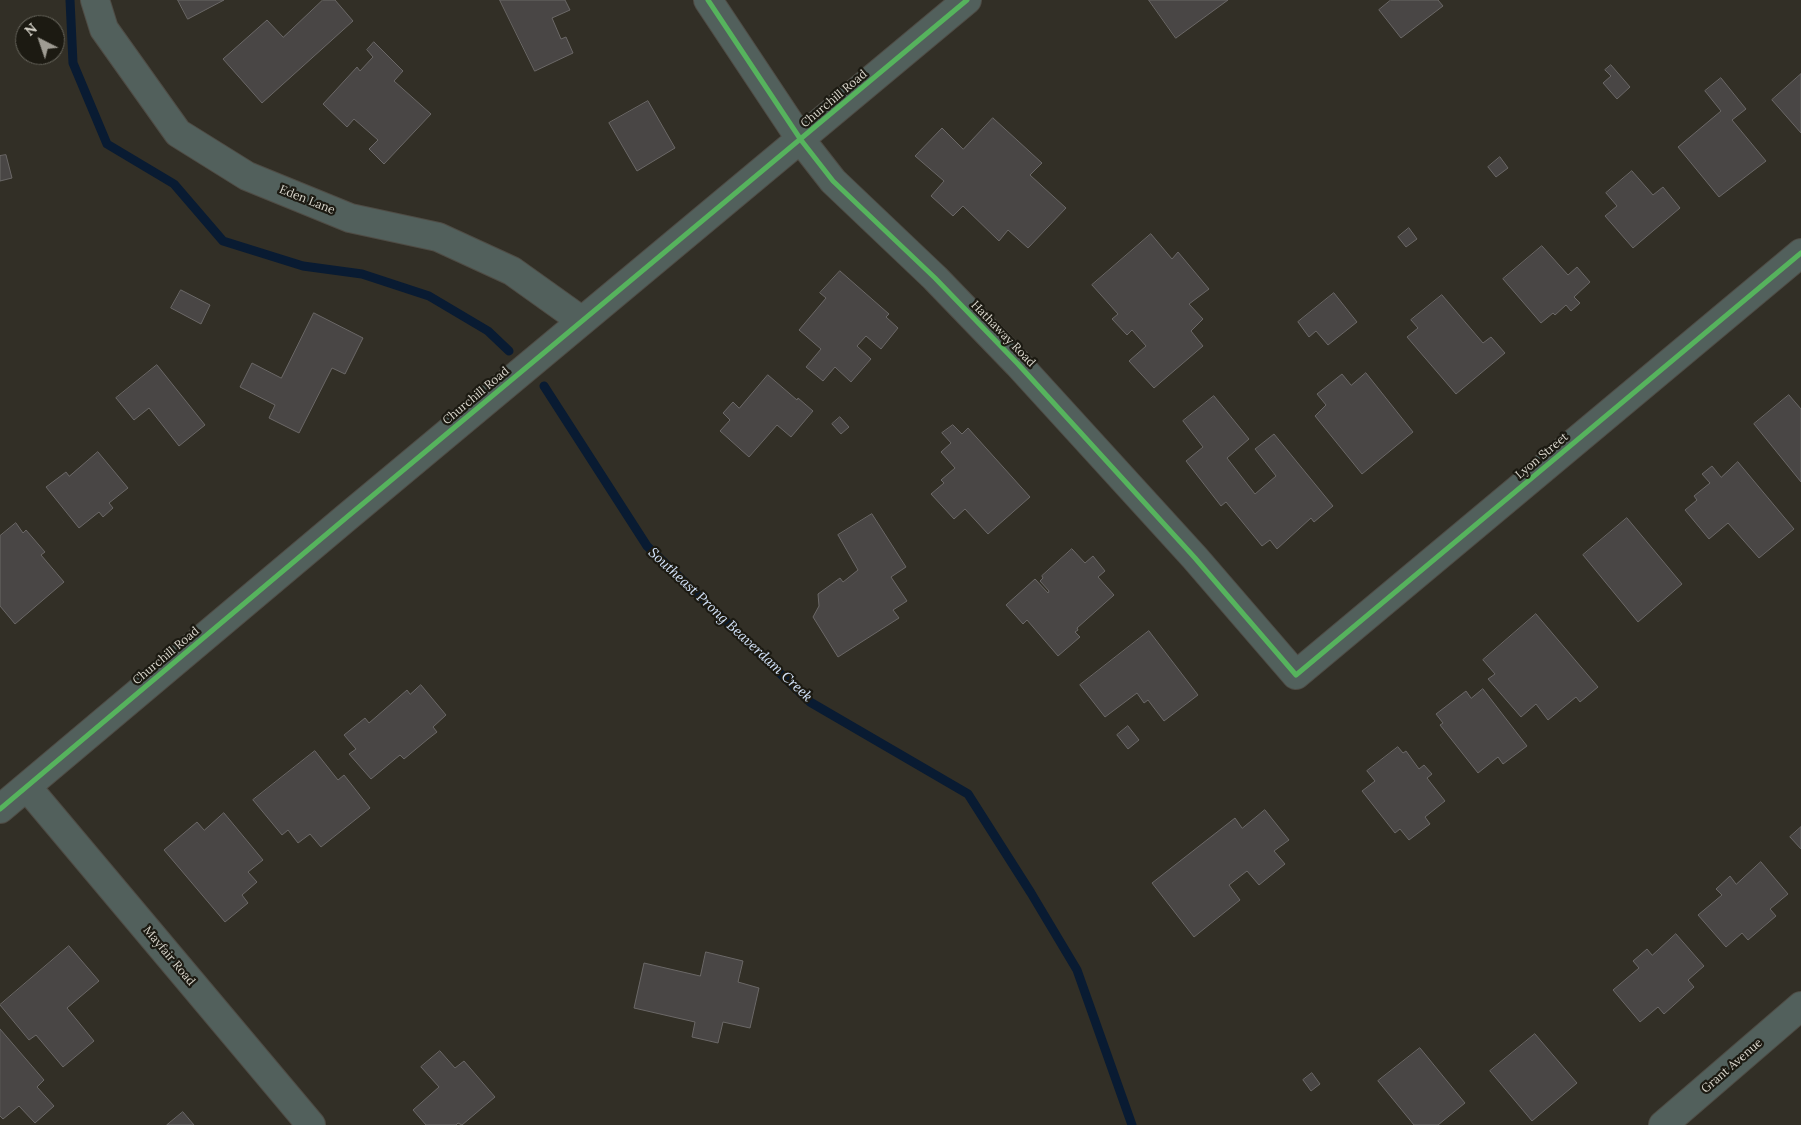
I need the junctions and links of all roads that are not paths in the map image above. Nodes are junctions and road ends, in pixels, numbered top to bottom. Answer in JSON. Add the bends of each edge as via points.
{"nodes":[{"id":1,"x":95,"y":0,"type":"edge"},
{"id":2,"x":708,"y":0,"type":"edge"},
{"id":3,"x":967,"y":0,"type":"edge"},
{"id":4,"x":801,"y":140,"type":"junction"},
{"id":5,"x":1801,"y":253,"type":"edge"},
{"id":6,"x":582,"y":321,"type":"junction"},
{"id":7,"x":1296,"y":675,"type":"joint"},
{"id":8,"x":27,"y":787,"type":"junction"},
{"id":9,"x":0,"y":809,"type":"edge"},
{"id":10,"x":1801,"y":1006,"type":"edge"},
{"id":11,"x":311,"y":1125,"type":"edge"},
{"id":12,"x":1663,"y":1125,"type":"edge"}],
"edges":[{"from":1,"to":6,"type":"street","name":"Eden Lane","via":[[104,29],[178,133],[247,176],[350,218],[438,237],[512,271]]},
{"from":2,"to":4,"type":"street","name":"Hathaway Road"},
{"from":3,"to":4,"type":"street","name":"Churchill Road"},
{"from":4,"to":6,"type":"street","name":"Churchill Road"},
{"from":4,"to":7,"type":"street","name":"Hathaway Road","via":[[833,181],[935,278],[1079,429]]},
{"from":5,"to":7,"type":"street","name":"Lyon Street"},
{"from":6,"to":8,"type":"street","name":"Churchill Road"},
{"from":8,"to":9,"type":"street","name":"Churchill Road"},
{"from":8,"to":11,"type":"street","name":"Mayfair Road"},
{"from":10,"to":12,"type":"street","name":"Grant Avenue"}]}
